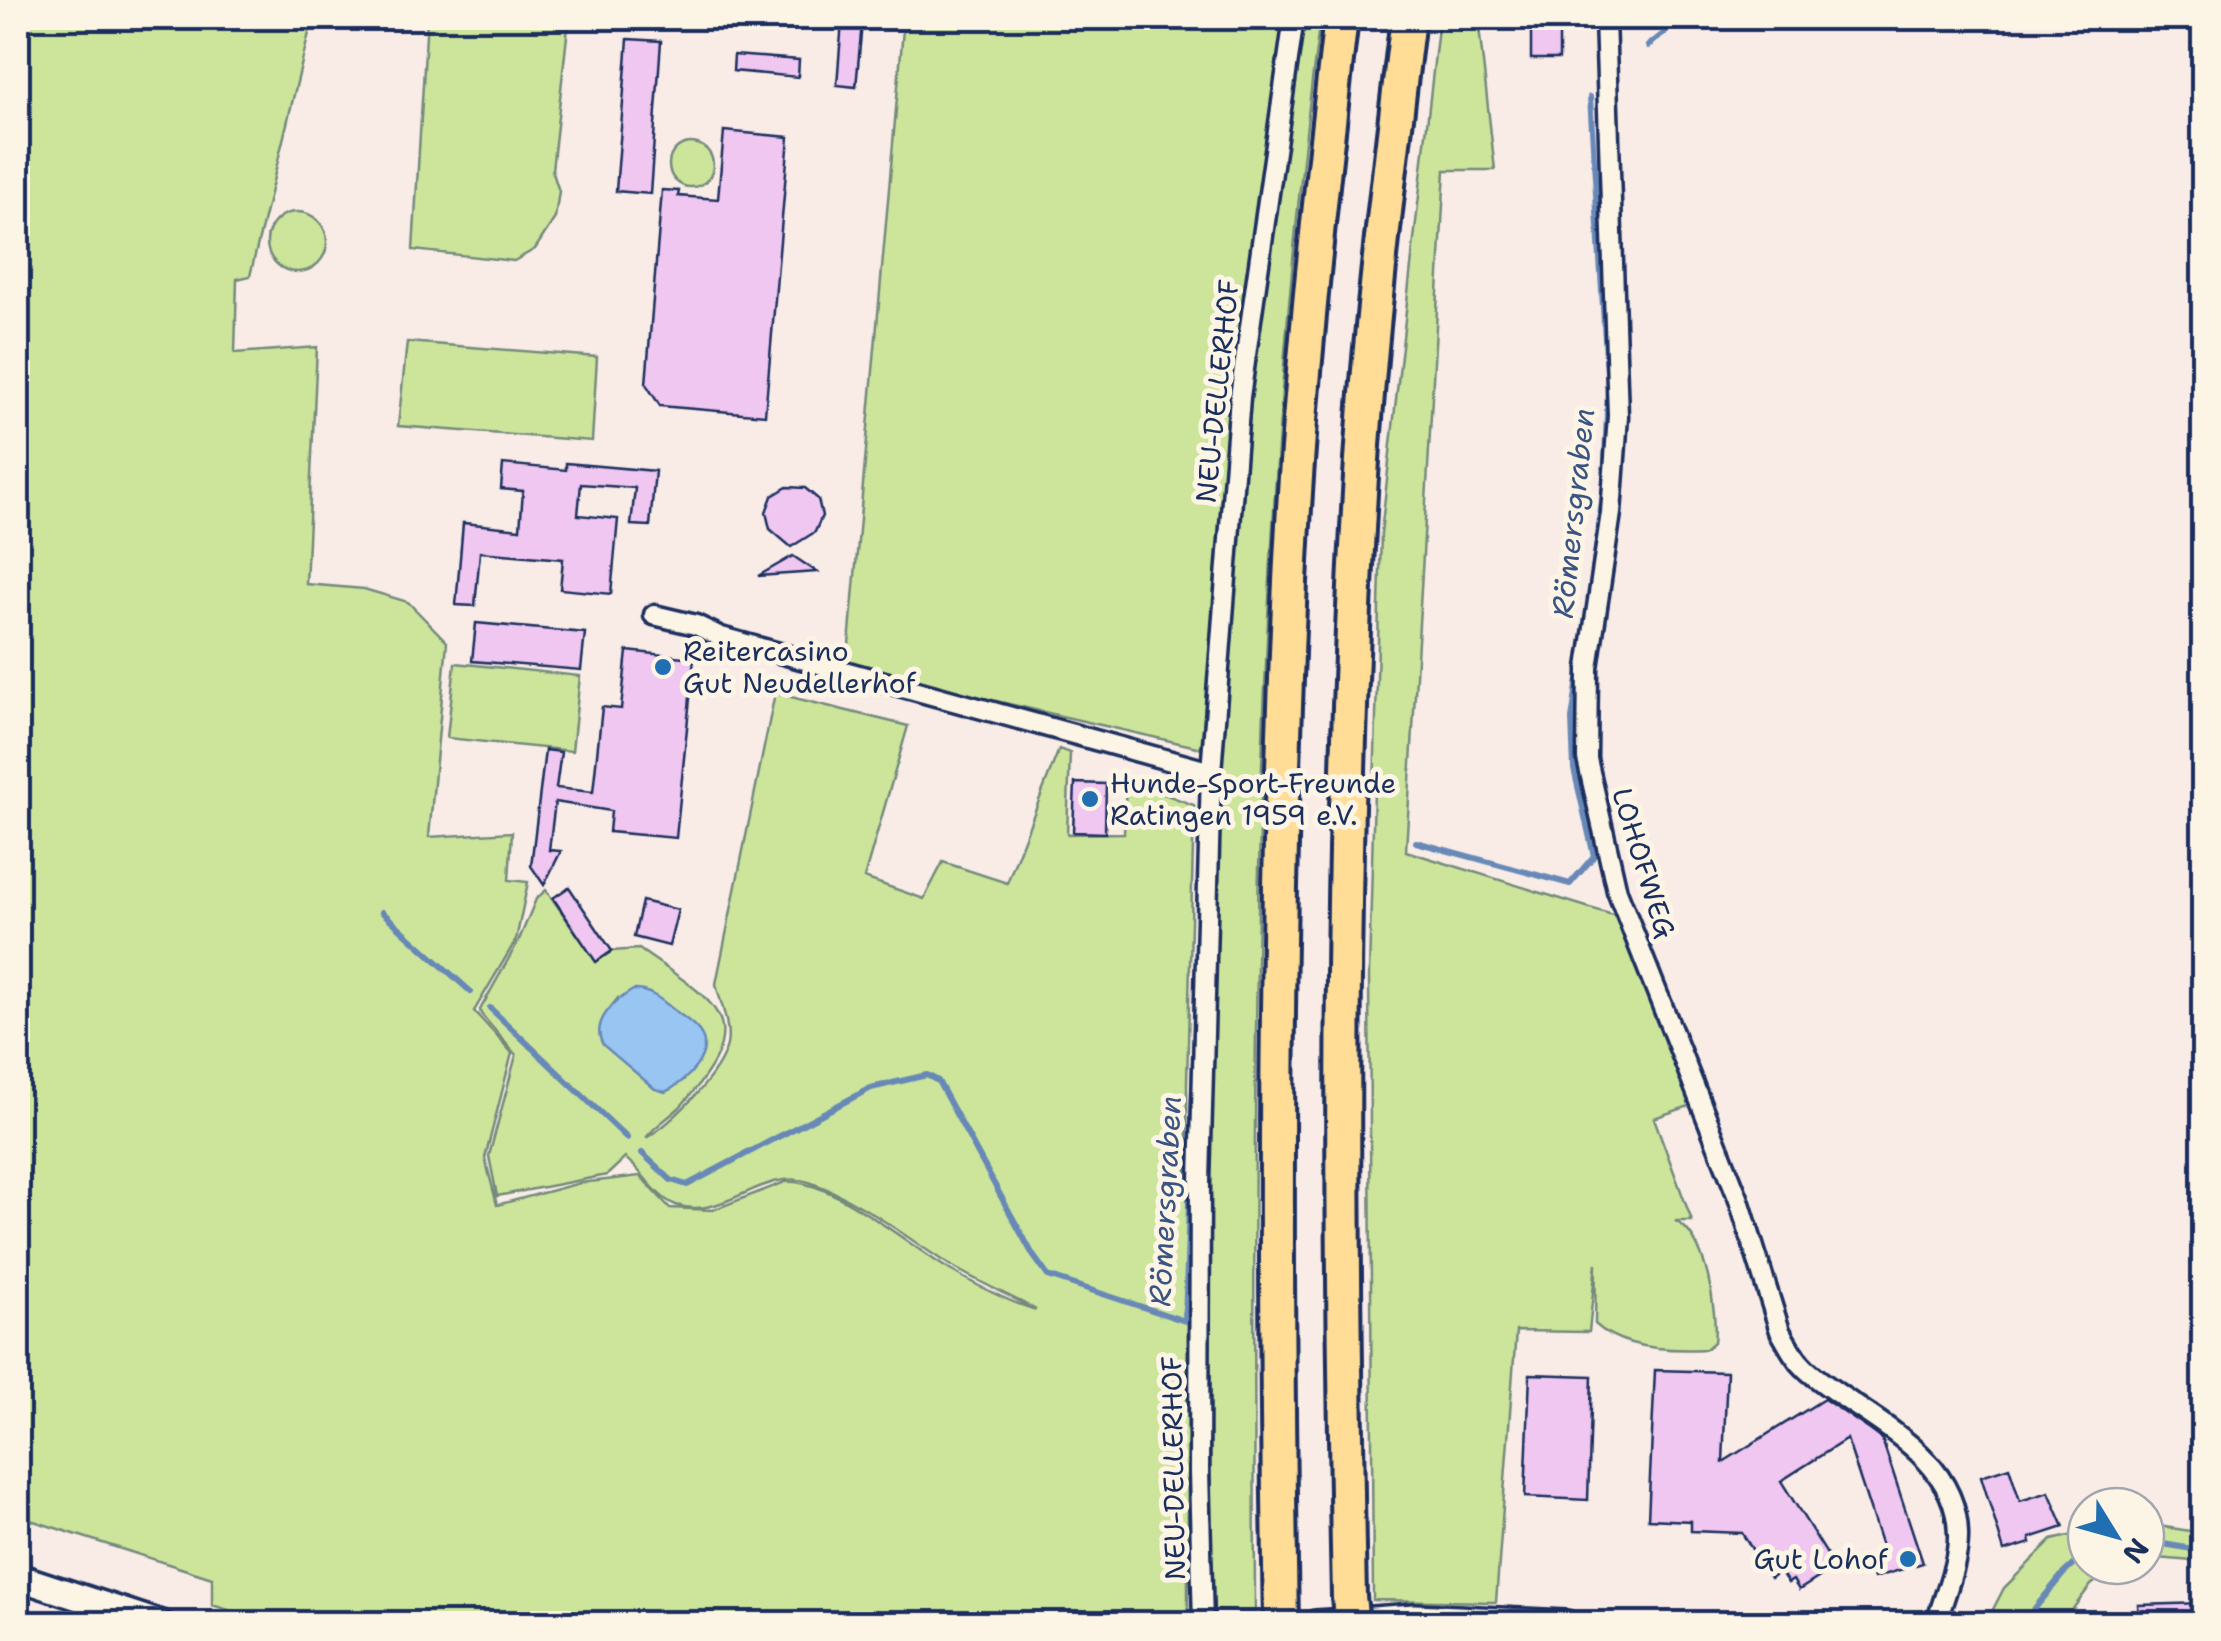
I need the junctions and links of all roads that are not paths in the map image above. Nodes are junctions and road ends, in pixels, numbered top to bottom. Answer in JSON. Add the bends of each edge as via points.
{"nodes":[{"id":1,"x":1294,"y":18,"type":"edge"},
{"id":2,"x":1340,"y":18,"type":"edge"},
{"id":3,"x":1408,"y":18,"type":"edge"},
{"id":4,"x":1605,"y":18,"type":"edge"},
{"id":5,"x":654,"y":614,"type":"dead end"},
{"id":6,"x":1211,"y":772,"type":"junction"},
{"id":7,"x":18,"y":1577,"type":"edge"},
{"id":8,"x":1350,"y":1610,"type":"edge"},
{"id":9,"x":1281,"y":1614,"type":"edge"},
{"id":10,"x":161,"y":1624,"type":"edge"},
{"id":11,"x":1203,"y":1624,"type":"edge"},
{"id":12,"x":1316,"y":1624,"type":"edge"},
{"id":13,"x":1566,"y":1624,"type":"edge"},
{"id":14,"x":1936,"y":1624,"type":"edge"}],
"edges":[{"from":1,"to":6,"type":"street","name":"NEU-DELLERHOF","via":[[1240,397]]},
{"from":2,"to":9,"type":"highway","via":[[1305,368],[1287,641],[1279,898]]},
{"from":3,"to":8,"type":"highway","via":[[1364,436],[1346,787],[1342,1195]]},
{"from":4,"to":14,"type":"street","name":"LOHOFWEG","via":[[1618,416],[1587,686],[1592,790],[1617,891],[1739,1200],[1780,1331],[1807,1370],[1918,1453],[1952,1505],[1958,1538]]},
{"from":5,"to":6,"type":"street"},
{"from":6,"to":11,"type":"street","name":"NEU-DELLERHOF","via":[[1200,1202]]},
{"from":7,"to":10,"type":"street"},
{"from":12,"to":13,"type":"street","via":[[1415,1616]]}]}
